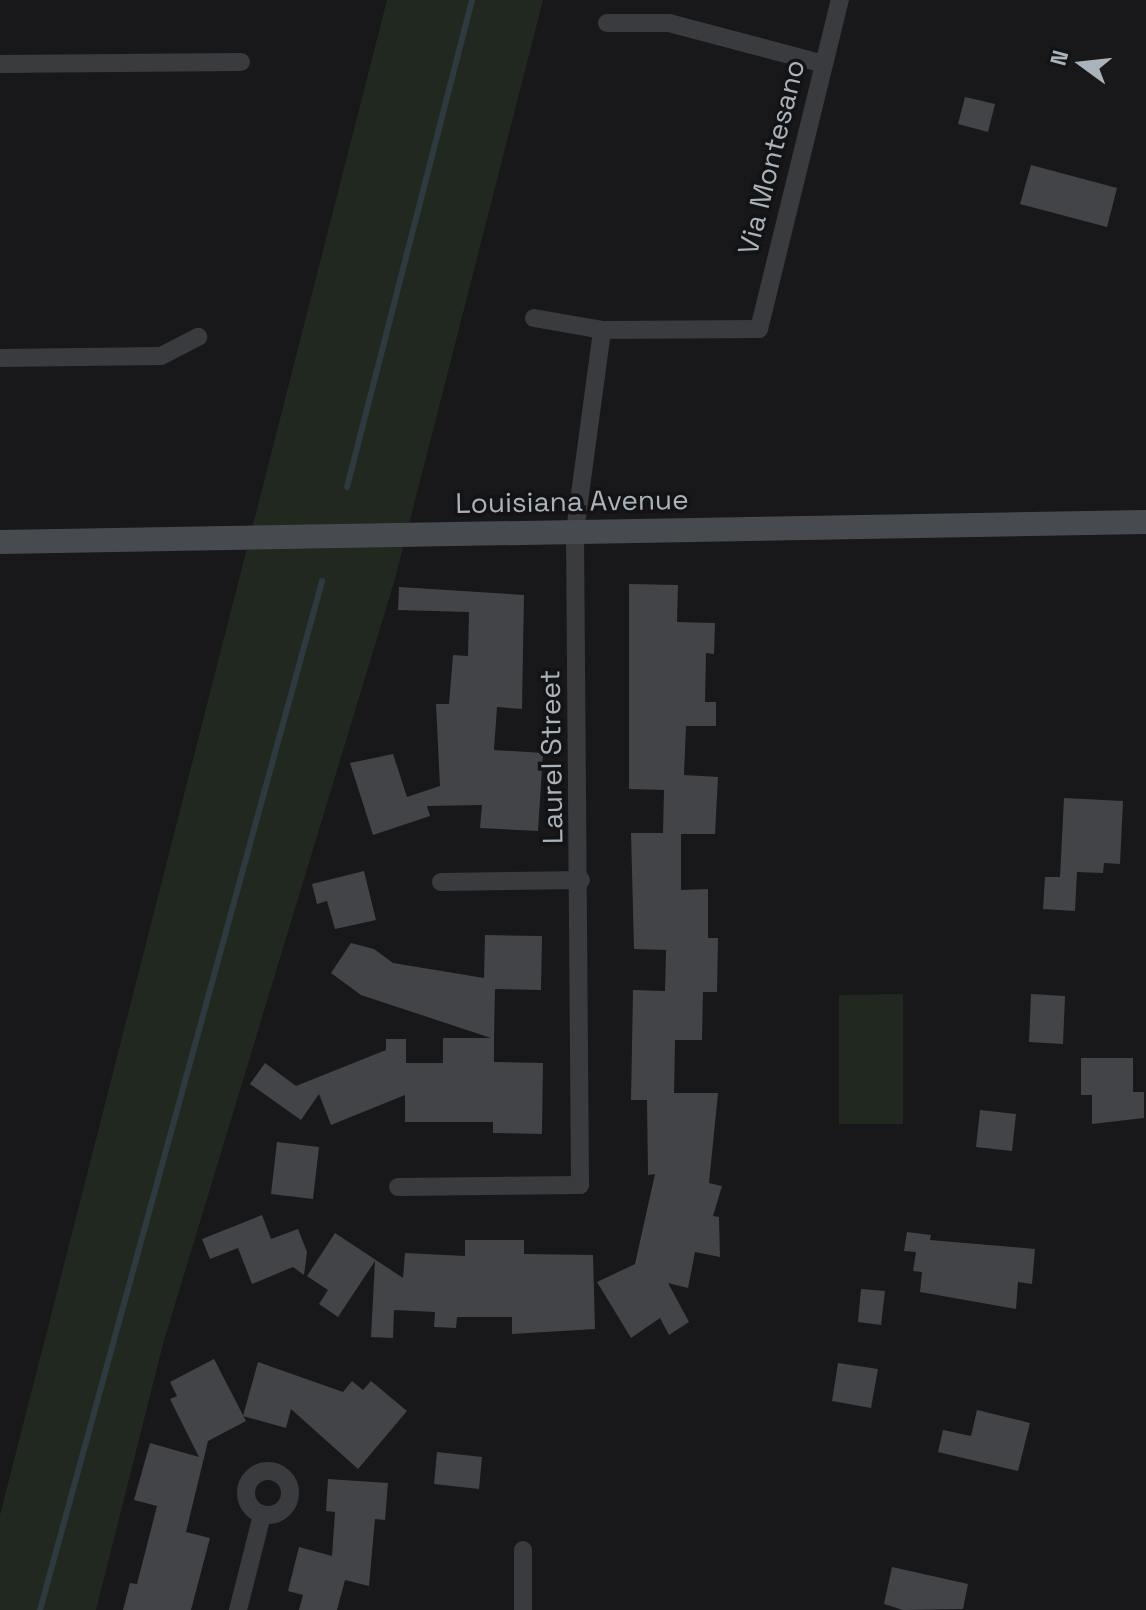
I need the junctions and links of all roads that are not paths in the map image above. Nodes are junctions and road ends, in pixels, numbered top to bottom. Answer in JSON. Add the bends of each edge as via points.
{"nodes":[{"id":1,"x":840,"y":0,"type":"edge"},
{"id":2,"x":607,"y":23,"type":"dead end"},
{"id":3,"x":241,"y":62,"type":"dead end"},
{"id":4,"x":0,"y":64,"type":"edge"},
{"id":5,"x":824,"y":64,"type":"junction"},
{"id":6,"x":534,"y":318,"type":"dead end"},
{"id":7,"x":602,"y":330,"type":"junction"},
{"id":8,"x":198,"y":337,"type":"dead end"},
{"id":9,"x":0,"y":358,"type":"edge"},
{"id":10,"x":1146,"y":522,"type":"edge"},
{"id":11,"x":575,"y":531,"type":"junction"},
{"id":12,"x":0,"y":542,"type":"edge"},
{"id":13,"x":581,"y":880,"type":"junction"},
{"id":14,"x":441,"y":882,"type":"dead end"},
{"id":15,"x":398,"y":1187,"type":"dead end"},
{"id":16,"x":262,"y":1515,"type":"dead end"},
{"id":17,"x":523,"y":1550,"type":"dead end"},
{"id":18,"x":238,"y":1610,"type":"edge"},
{"id":19,"x":523,"y":1610,"type":"edge"}],
"edges":[{"from":1,"to":5,"type":"street","name":"Via Montesano"},
{"from":2,"to":5,"type":"street","via":[[669,23]]},
{"from":3,"to":4,"type":"street"},
{"from":5,"to":7,"type":"street","name":"Via Montesano","via":[[759,329]]},
{"from":6,"to":7,"type":"street"},
{"from":7,"to":11,"type":"street","name":"Laurel Street"},
{"from":8,"to":9,"type":"street","via":[[161,356]]},
{"from":10,"to":11,"type":"street","name":"Louisiana Avenue"},
{"from":11,"to":12,"type":"street","name":"Louisiana Avenue"},
{"from":11,"to":13,"type":"street","name":"Laurel Street"},
{"from":13,"to":14,"type":"street"},
{"from":13,"to":15,"type":"street","name":"Laurel Street","via":[[580,1185]]},
{"from":16,"to":18,"type":"street"},
{"from":17,"to":19,"type":"street"}]}
